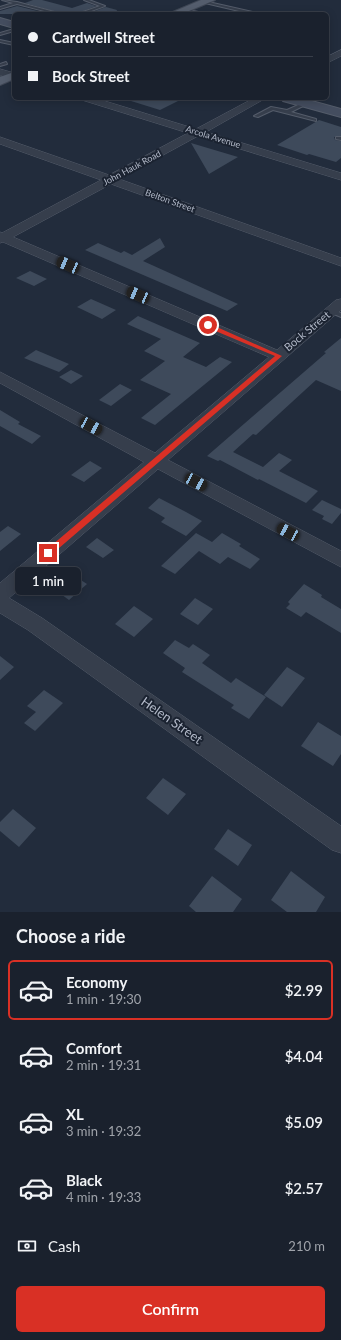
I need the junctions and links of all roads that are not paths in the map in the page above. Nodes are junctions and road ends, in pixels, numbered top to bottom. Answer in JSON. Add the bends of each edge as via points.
{"nodes":[{"id":1,"x":4,"y":0,"type":"edge"},
{"id":2,"x":86,"y":0,"type":"edge"},
{"id":3,"x":207,"y":1,"type":"edge"},
{"id":4,"x":16,"y":3,"type":"junction"},
{"id":5,"x":0,"y":8,"type":"edge"},
{"id":6,"x":184,"y":10,"type":"junction"},
{"id":7,"x":52,"y":12,"type":"edge"},
{"id":8,"x":85,"y":12,"type":"edge"},
{"id":9,"x":178,"y":12,"type":"edge"},
{"id":10,"x":194,"y":12,"type":"edge"},
{"id":11,"x":249,"y":12,"type":"edge"},
{"id":12,"x":0,"y":21,"type":"edge"},
{"id":13,"x":12,"y":24,"type":"edge"},
{"id":14,"x":12,"y":31,"type":"edge"},
{"id":15,"x":0,"y":34,"type":"edge"},
{"id":16,"x":0,"y":41,"type":"edge"},
{"id":17,"x":12,"y":44,"type":"edge"},
{"id":18,"x":341,"y":53,"type":"edge"},
{"id":19,"x":329,"y":59,"type":"edge"},
{"id":20,"x":6,"y":63,"type":"dead end"},
{"id":21,"x":0,"y":65,"type":"edge"},
{"id":22,"x":0,"y":72,"type":"edge"},
{"id":23,"x":12,"y":76,"type":"edge"},
{"id":24,"x":12,"y":76,"type":"edge"},
{"id":25,"x":0,"y":81,"type":"edge"},
{"id":26,"x":92,"y":100,"type":"edge"},
{"id":27,"x":258,"y":100,"type":"edge"},
{"id":28,"x":294,"y":100,"type":"edge"},
{"id":29,"x":305,"y":103,"type":"junction"},
{"id":30,"x":287,"y":112,"type":"junction"},
{"id":31,"x":341,"y":113,"type":"edge"},
{"id":32,"x":256,"y":116,"type":"dead end"},
{"id":33,"x":314,"y":120,"type":"dead end"},
{"id":34,"x":198,"y":132,"type":"junction"},
{"id":35,"x":0,"y":140,"type":"edge"},
{"id":36,"x":341,"y":177,"type":"edge"},
{"id":37,"x":110,"y":180,"type":"junction"},
{"id":38,"x":1,"y":237,"type":"edge"},
{"id":39,"x":341,"y":262,"type":"edge"},
{"id":40,"x":338,"y":309,"type":"edge"},
{"id":41,"x":279,"y":356,"type":"junction"},
{"id":42,"x":0,"y":377,"type":"edge"},
{"id":43,"x":156,"y":461,"type":"junction"},
{"id":44,"x":341,"y":560,"type":"edge"},
{"id":45,"x":0,"y":594,"type":"edge"},
{"id":46,"x":0,"y":603,"type":"edge"},
{"id":47,"x":341,"y":841,"type":"edge"}],
"edges":[{"from":1,"to":4,"type":"lane"},
{"from":2,"to":8,"type":"lane","via":[[103,6]]},
{"from":3,"to":6,"type":"main road"},
{"from":3,"to":11,"type":"lane"},
{"from":4,"to":5,"type":"lane"},
{"from":4,"to":7,"type":"lane"},
{"from":6,"to":9,"type":"main road"},
{"from":6,"to":10,"type":"lane"},
{"from":12,"to":13,"type":"main road"},
{"from":14,"to":15,"type":"lane"},
{"from":16,"to":17,"type":"lane"},
{"from":18,"to":19,"type":"street"},
{"from":20,"to":21,"type":"lane"},
{"from":22,"to":23,"type":"street"},
{"from":24,"to":25,"type":"main road"},
{"from":26,"to":34,"type":"street","name":"Arcola Avenue"},
{"from":27,"to":34,"type":"street","name":"John Hauk Road"},
{"from":28,"to":29,"type":"main road"},
{"from":29,"to":30,"type":"lane"},
{"from":29,"to":31,"type":"main road"},
{"from":30,"to":32,"type":"lane","via":[[273,108]]},
{"from":30,"to":33,"type":"lane"},
{"from":34,"to":36,"type":"street","name":"Arcola Avenue"},
{"from":34,"to":37,"type":"street","name":"John Hauk Road"},
{"from":35,"to":37,"type":"street","name":"Belton Street"},
{"from":37,"to":38,"type":"street","name":"John Hauk Road"},
{"from":37,"to":39,"type":"street","name":"Belton Street"},
{"from":38,"to":41,"type":"street"},
{"from":40,"to":41,"type":"street","name":"Bock Street"},
{"from":41,"to":43,"type":"street","name":"Bock Street"},
{"from":42,"to":43,"type":"street"},
{"from":43,"to":44,"type":"street"},
{"from":43,"to":45,"type":"street","name":"Bock Street"},
{"from":46,"to":47,"type":"street","name":"Helen Street","via":[[35,624]]}]}
